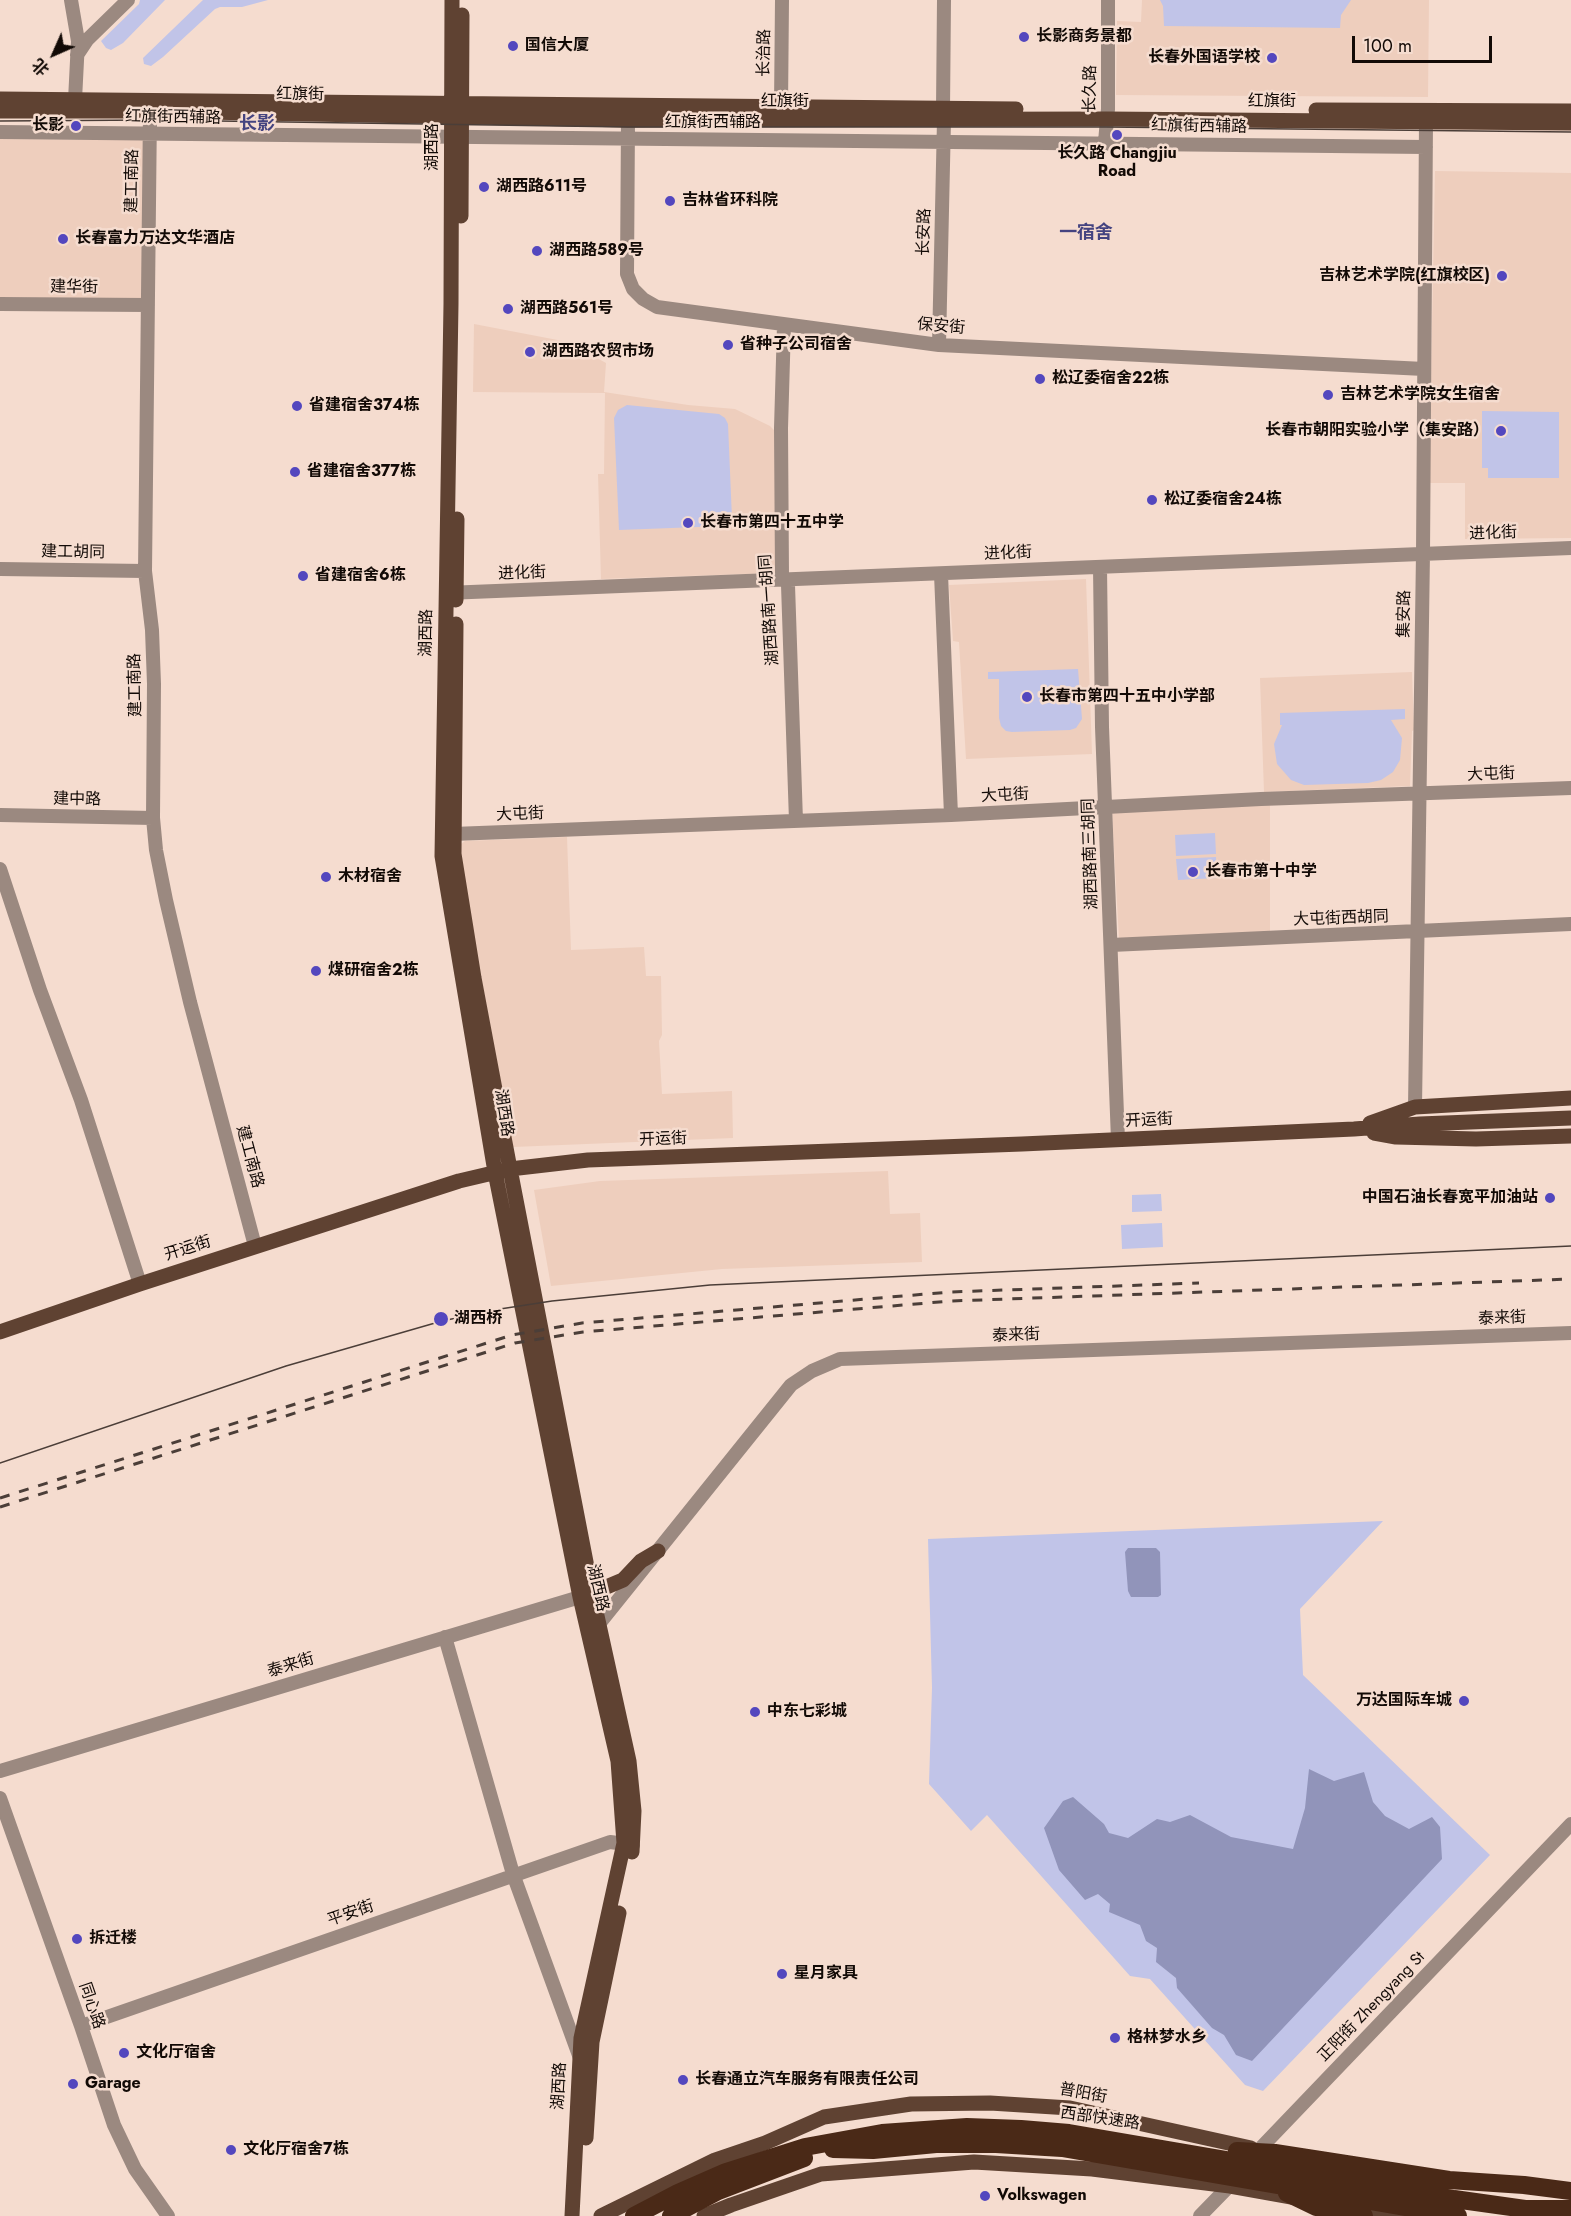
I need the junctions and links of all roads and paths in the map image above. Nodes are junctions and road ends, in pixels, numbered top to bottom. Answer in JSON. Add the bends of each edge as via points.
{"nodes":[{"id":1,"x":71,"y":0,"type":"edge"},
{"id":2,"x":128,"y":0,"type":"edge"},
{"id":3,"x":452,"y":0,"type":"edge"},
{"id":4,"x":462,"y":0,"type":"edge"},
{"id":5,"x":782,"y":0,"type":"edge"},
{"id":6,"x":944,"y":0,"type":"edge"},
{"id":7,"x":1108,"y":0,"type":"edge"},
{"id":8,"x":77,"y":55,"type":"junction"},
{"id":9,"x":0,"y":99,"type":"edge"},
{"id":10,"x":75,"y":100,"type":"junction"},
{"id":11,"x":781,"y":107,"type":"junction"},
{"id":12,"x":456,"y":110,"type":"junction"},
{"id":13,"x":0,"y":111,"type":"edge"},
{"id":14,"x":150,"y":111,"type":"junction"},
{"id":15,"x":1571,"y":111,"type":"edge"},
{"id":16,"x":944,"y":114,"type":"junction"},
{"id":17,"x":1108,"y":114,"type":"junction"},
{"id":18,"x":628,"y":120,"type":"junction"},
{"id":19,"x":1426,"y":121,"type":"junction"},
{"id":20,"x":1571,"y":123,"type":"edge"},
{"id":21,"x":0,"y":132,"type":"edge"},
{"id":22,"x":150,"y":135,"type":"junction"},
{"id":23,"x":456,"y":137,"type":"junction"},
{"id":24,"x":628,"y":138,"type":"junction"},
{"id":25,"x":944,"y":141,"type":"junction"},
{"id":26,"x":1105,"y":142,"type":"junction"},
{"id":27,"x":1426,"y":147,"type":"junction"},
{"id":28,"x":0,"y":304,"type":"edge"},
{"id":29,"x":148,"y":305,"type":"junction"},
{"id":30,"x":784,"y":325,"type":"junction"},
{"id":31,"x":939,"y":345,"type":"junction"},
{"id":32,"x":1424,"y":369,"type":"junction"},
{"id":33,"x":1571,"y":548,"type":"edge"},
{"id":34,"x":1423,"y":553,"type":"junction"},
{"id":35,"x":1100,"y":567,"type":"junction"},
{"id":36,"x":0,"y":569,"type":"edge"},
{"id":37,"x":145,"y":571,"type":"junction"},
{"id":38,"x":941,"y":574,"type":"junction"},
{"id":39,"x":785,"y":580,"type":"junction"},
{"id":40,"x":451,"y":593,"type":"junction"},
{"id":41,"x":1571,"y":788,"type":"edge"},
{"id":42,"x":1418,"y":794,"type":"junction"},
{"id":43,"x":1106,"y":807,"type":"junction"},
{"id":44,"x":0,"y":815,"type":"edge"},
{"id":45,"x":951,"y":815,"type":"junction"},
{"id":46,"x":153,"y":818,"type":"junction"},
{"id":47,"x":796,"y":821,"type":"junction"},
{"id":48,"x":447,"y":836,"type":"junction"},
{"id":49,"x":0,"y":869,"type":"edge"},
{"id":50,"x":1571,"y":924,"type":"edge"},
{"id":51,"x":1418,"y":932,"type":"junction"},
{"id":52,"x":1112,"y":945,"type":"junction"},
{"id":53,"x":1571,"y":1098,"type":"edge"},
{"id":54,"x":1415,"y":1107,"type":"junction"},
{"id":55,"x":1571,"y":1118,"type":"edge"},
{"id":56,"x":1354,"y":1130,"type":"junction"},
{"id":57,"x":1571,"y":1136,"type":"edge"},
{"id":58,"x":1119,"y":1140,"type":"junction"},
{"id":59,"x":502,"y":1170,"type":"junction"},
{"id":60,"x":255,"y":1246,"type":"junction"},
{"id":61,"x":140,"y":1284,"type":"junction"},
{"id":62,"x":0,"y":1332,"type":"edge"},
{"id":63,"x":1571,"y":1333,"type":"edge"},
{"id":64,"x":658,"y":1551,"type":"junction"},
{"id":65,"x":586,"y":1595,"type":"junction"},
{"id":66,"x":594,"y":1630,"type":"junction"},
{"id":67,"x":446,"y":1637,"type":"junction"},
{"id":68,"x":0,"y":1771,"type":"edge"},
{"id":69,"x":0,"y":1799,"type":"edge"},
{"id":70,"x":1571,"y":1824,"type":"edge"},
{"id":71,"x":629,"y":1844,"type":"junction"},
{"id":72,"x":513,"y":1874,"type":"junction"},
{"id":73,"x":81,"y":2026,"type":"junction"},
{"id":74,"x":580,"y":2058,"type":"junction"},
{"id":75,"x":1257,"y":2150,"type":"junction"},
{"id":76,"x":1194,"y":2153,"type":"junction"},
{"id":77,"x":1273,"y":2185,"type":"junction"},
{"id":78,"x":1230,"y":2186,"type":"junction"},
{"id":79,"x":1571,"y":2192,"type":"edge"},
{"id":80,"x":163,"y":2211,"type":"edge"},
{"id":81,"x":1571,"y":2211,"type":"edge"},
{"id":82,"x":710,"y":2214,"type":"edge"},
{"id":83,"x":149,"y":2216,"type":"edge"},
{"id":84,"x":572,"y":2216,"type":"edge"},
{"id":85,"x":581,"y":2216,"type":"edge"},
{"id":86,"x":601,"y":2216,"type":"edge"},
{"id":87,"x":633,"y":2216,"type":"edge"},
{"id":88,"x":671,"y":2216,"type":"edge"},
{"id":89,"x":1200,"y":2216,"type":"edge"},
{"id":90,"x":1364,"y":2216,"type":"edge"},
{"id":91,"x":1401,"y":2216,"type":"edge"},
{"id":92,"x":1458,"y":2216,"type":"edge"}],
"edges":[{"from":1,"to":8,"type":"street"},
{"from":2,"to":8,"type":"street"},
{"from":3,"to":12,"type":"main road","name":"湖西路"},
{"from":4,"to":12,"type":"main road","name":"湖西路"},
{"from":5,"to":11,"type":"street","name":"长治路"},
{"from":6,"to":16,"type":"street","name":"长安路"},
{"from":7,"to":17,"type":"street","name":"长久路"},
{"from":8,"to":10,"type":"street"},
{"from":9,"to":10,"type":"main road","name":"红旗街"},
{"from":10,"to":12,"type":"main road","name":"红旗街"},
{"from":11,"to":12,"type":"main road","name":"红旗街"},
{"from":11,"to":16,"type":"main road","name":"红旗街"},
{"from":12,"to":14,"type":"main road","name":"红旗街"},
{"from":12,"to":18,"type":"main road","name":"红旗街"},
{"from":12,"to":23,"type":"main road","name":"湖西路"},
{"from":13,"to":14,"type":"main road","name":"红旗街"},
{"from":14,"to":22,"type":"street","name":"建工南路"},
{"from":15,"to":17,"type":"main road","name":"红旗街"},
{"from":16,"to":17,"type":"main road","name":"红旗街"},
{"from":16,"to":18,"type":"main road","name":"红旗街"},
{"from":16,"to":25,"type":"street","name":"长安路"},
{"from":17,"to":19,"type":"main road","name":"红旗街"},
{"from":17,"to":26,"type":"street","name":"长久路"},
{"from":18,"to":24,"type":"street","name":"保安街"},
{"from":19,"to":20,"type":"main road","name":"红旗街"},
{"from":19,"to":27,"type":"street","name":"集安路"},
{"from":21,"to":22,"type":"street","name":"红旗街西辅路"},
{"from":22,"to":23,"type":"street","name":"红旗街西辅路"},
{"from":22,"to":29,"type":"street","name":"建工南路"},
{"from":23,"to":24,"type":"street","name":"红旗街西辅路"},
{"from":23,"to":40,"type":"main road","name":"湖西路"},
{"from":24,"to":25,"type":"street","name":"红旗街西辅路"},
{"from":24,"to":30,"type":"street","name":"保安街","via":[[627,274],[633,289],[657,307]]},
{"from":25,"to":26,"type":"street","name":"红旗街西辅路"},
{"from":25,"to":31,"type":"street","name":"长安路"},
{"from":26,"to":27,"type":"street","name":"红旗街西辅路"},
{"from":27,"to":32,"type":"street","name":"集安路"},
{"from":28,"to":29,"type":"street","name":"建华街"},
{"from":29,"to":37,"type":"street","name":"建工南路"},
{"from":30,"to":31,"type":"street","name":"保安街"},
{"from":30,"to":39,"type":"street","name":"湖西路南一胡同"},
{"from":31,"to":32,"type":"street","name":"保安街"},
{"from":32,"to":34,"type":"street","name":"集安路"},
{"from":33,"to":34,"type":"street","name":"进化街"},
{"from":34,"to":35,"type":"street","name":"进化街"},
{"from":34,"to":42,"type":"street","name":"集安路"},
{"from":35,"to":38,"type":"street","name":"进化街"},
{"from":35,"to":43,"type":"street","name":"湖西路南三胡同"},
{"from":36,"to":37,"type":"street","name":"建工胡同"},
{"from":37,"to":46,"type":"street","name":"建工南路","via":[[154,684]]},
{"from":38,"to":39,"type":"street","name":"进化街"},
{"from":38,"to":45,"type":"street"},
{"from":39,"to":40,"type":"street","name":"进化街"},
{"from":39,"to":47,"type":"street","name":"湖西路南一胡同"},
{"from":40,"to":48,"type":"main road","name":"湖西路"},
{"from":41,"to":42,"type":"street","name":"大屯街"},
{"from":42,"to":43,"type":"street","name":"大屯街"},
{"from":42,"to":51,"type":"street","name":"集安路"},
{"from":43,"to":45,"type":"street","name":"大屯街"},
{"from":43,"to":52,"type":"street","name":"湖西路南三胡同"},
{"from":44,"to":46,"type":"street","name":"建中路"},
{"from":45,"to":47,"type":"street","name":"大屯街"},
{"from":46,"to":60,"type":"street","name":"建工南路","via":[[166,900],[190,1002]]},
{"from":47,"to":48,"type":"street","name":"大屯街"},
{"from":48,"to":59,"type":"main road","name":"湖西路","via":[[474,978]]},
{"from":49,"to":61,"type":"street"},
{"from":50,"to":51,"type":"street","name":"大屯街西胡同"},
{"from":51,"to":52,"type":"street","name":"大屯街西胡同"},
{"from":51,"to":54,"type":"street","name":"集安路"},
{"from":52,"to":58,"type":"street","name":"湖西路南三胡同"},
{"from":53,"to":54,"type":"main road","name":"开运街"},
{"from":54,"to":56,"type":"main road","name":"开运街"},
{"from":55,"to":56,"type":"main road","name":"开运街"},
{"from":56,"to":57,"type":"main road","name":"开运街","via":[[1396,1137]]},
{"from":56,"to":58,"type":"main road","name":"开运街"},
{"from":58,"to":59,"type":"main road","name":"开运街","via":[[588,1161]]},
{"from":59,"to":60,"type":"main road","name":"开运街"},
{"from":59,"to":65,"type":"main road","name":"湖西路"},
{"from":60,"to":61,"type":"main road","name":"开运街"},
{"from":61,"to":62,"type":"main road","name":"开运街"},
{"from":63,"to":64,"type":"street","name":"泰来街","via":[[840,1359],[791,1385]]},
{"from":64,"to":65,"type":"main road","via":[[641,1561],[623,1580]]},
{"from":64,"to":66,"type":"street","name":"泰来街"},
{"from":65,"to":66,"type":"main road","name":"湖西路"},
{"from":65,"to":67,"type":"street","name":"泰来街"},
{"from":66,"to":71,"type":"main road","name":"湖西路","via":[[629,1761],[634,1811]]},
{"from":67,"to":68,"type":"street","name":"泰来街"},
{"from":67,"to":72,"type":"street"},
{"from":69,"to":73,"type":"street","name":"同心路"},
{"from":70,"to":75,"type":"street","name":"正阳街 Zhengyang St"},
{"from":71,"to":72,"type":"street","name":"平安街","via":[[610,1842]]},
{"from":71,"to":74,"type":"main road","name":"湖西路","via":[[580,2038]]},
{"from":71,"to":85,"type":"main road","name":"湖西路","via":[[592,2042]]},
{"from":72,"to":73,"type":"street","name":"平安街"},
{"from":72,"to":74,"type":"street"},
{"from":73,"to":80,"type":"street","name":"同心路","via":[[114,2125],[135,2169]]},
{"from":74,"to":84,"type":"main road","name":"湖西路"},
{"from":75,"to":78,"type":"street","name":"正阳街 Zhengyang St"},
{"from":75,"to":81,"type":"main road","name":"普阳街"},
{"from":75,"to":86,"type":"main road","name":"普阳街","via":[[1070,2109],[990,2103],[910,2104],[824,2116],[715,2160]]},
{"from":76,"to":79,"type":"highway","bridge":true,"via":[[1275,2153],[1449,2180]]},
{"from":76,"to":81,"type":"highway","name":"西部快速路","bridge":true,"via":[[1465,2201]]},
{"from":76,"to":87,"type":"highway","name":"西部快速路","bridge":true,"via":[[1021,2129],[945,2127],[882,2133],[805,2147],[748,2164]]},
{"from":77,"to":88,"type":"highway","name":"西部快速路","bridge":true,"via":[[1033,2145],[830,2148],[718,2191]]},
{"from":77,"to":90,"type":"highway","bridge":true,"via":[[1317,2207]]},
{"from":77,"to":92,"type":"highway","name":"西部快速路","bridge":true},
{"from":78,"to":82,"type":"main road","via":[[1092,2169],[974,2162],[821,2174]]},
{"from":78,"to":89,"type":"street","name":"正阳街 Zhengyang St"},
{"from":78,"to":91,"type":"main road"},
{"from":80,"to":83,"type":"street"}]}
